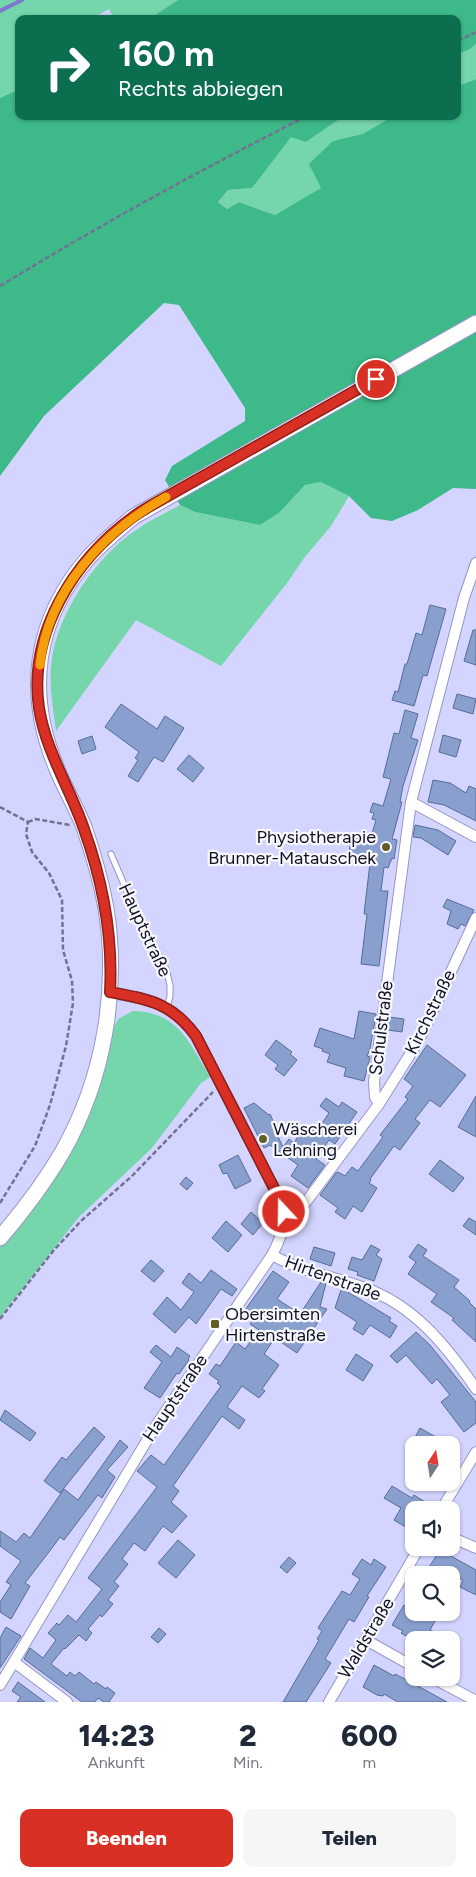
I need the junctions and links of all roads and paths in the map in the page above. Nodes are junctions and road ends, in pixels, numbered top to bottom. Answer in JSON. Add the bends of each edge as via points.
{"nodes":[{"id":1,"x":476,"y":32,"type":"edge"},
{"id":2,"x":461,"y":40,"type":"edge"},
{"id":3,"x":299,"y":120,"type":"edge"},
{"id":4,"x":0,"y":286,"type":"edge"},
{"id":5,"x":476,"y":323,"type":"edge"},
{"id":6,"x":476,"y":563,"type":"edge"},
{"id":7,"x":411,"y":802,"type":"junction"},
{"id":8,"x":0,"y":807,"type":"edge"},
{"id":9,"x":28,"y":822,"type":"junction"},
{"id":10,"x":84,"y":828,"type":"junction"},
{"id":11,"x":476,"y":837,"type":"edge"},
{"id":12,"x":111,"y":854,"type":"dead end"},
{"id":13,"x":476,"y":918,"type":"edge"},
{"id":14,"x":472,"y":934,"type":"edge"},
{"id":15,"x":110,"y":992,"type":"junction"},
{"id":16,"x":167,"y":1008,"type":"junction"},
{"id":17,"x":220,"y":1084,"type":"junction"},
{"id":18,"x":378,"y":1104,"type":"junction"},
{"id":19,"x":0,"y":1203,"type":"edge"},
{"id":20,"x":284,"y":1220,"type":"junction"},
{"id":21,"x":0,"y":1238,"type":"edge"},
{"id":22,"x":272,"y":1255,"type":"junction"},
{"id":23,"x":0,"y":1319,"type":"edge"},
{"id":24,"x":476,"y":1389,"type":"edge"},
{"id":25,"x":476,"y":1452,"type":"edge"},
{"id":26,"x":447,"y":1501,"type":"edge"},
{"id":27,"x":460,"y":1541,"type":"edge"},
{"id":28,"x":476,"y":1548,"type":"edge"},
{"id":29,"x":414,"y":1556,"type":"edge"},
{"id":30,"x":366,"y":1640,"type":"junction"},
{"id":31,"x":14,"y":1662,"type":"junction"},
{"id":32,"x":405,"y":1662,"type":"edge"},
{"id":33,"x":0,"y":1685,"type":"edge"},
{"id":34,"x":448,"y":1686,"type":"edge"},
{"id":35,"x":476,"y":1701,"type":"edge"},
{"id":36,"x":67,"y":1702,"type":"edge"},
{"id":37,"x":328,"y":1702,"type":"edge"}],
"edges":[{"from":1,"to":2,"type":"path"},
{"from":3,"to":4,"type":"path","via":[[210,165]]},
{"from":5,"to":10,"type":"main road","via":[[159,501],[133,517],[88,559],[51,617],[41,654],[38,694],[46,737]]},
{"from":6,"to":7,"type":"street","name":"Schulstraße"},
{"from":7,"to":11,"type":"street"},
{"from":7,"to":18,"type":"street","name":"Schulstraße","via":[[374,1082]]},
{"from":8,"to":9,"type":"path"},
{"from":9,"to":10,"type":"path","via":[[41,820]]},
{"from":9,"to":19,"type":"path","via":[[26,834],[32,852],[49,873],[62,900],[61,937],[72,981],[73,1003],[66,1046],[50,1105],[35,1146]]},
{"from":10,"to":15,"type":"main road","via":[[106,907]]},
{"from":12,"to":16,"type":"lane","name":"Hauptstraße","via":[[135,910],[166,969],[170,985]]},
{"from":13,"to":14,"type":"street","name":"Kirchstraße"},
{"from":14,"to":18,"type":"street","name":"Kirchstraße","via":[[422,1034]]},
{"from":15,"to":16,"type":"street","name":"Hauptstraße","via":[[143,998]]},
{"from":15,"to":21,"type":"main road","via":[[98,1062],[75,1126],[54,1167]]},
{"from":16,"to":17,"type":"street","name":"Hauptstraße","via":[[192,1030]]},
{"from":17,"to":20,"type":"street","name":"Hauptstraße","via":[[275,1190]]},
{"from":17,"to":23,"type":"path","via":[[132,1176],[81,1221]]},
{"from":18,"to":20,"type":"street","via":[[303,1206]]},
{"from":20,"to":22,"type":"street","name":"Hauptstraße"},
{"from":22,"to":24,"type":"street","name":"Hirtenstraße","via":[[387,1297],[403,1307],[434,1334]]},
{"from":22,"to":31,"type":"street","name":"Hauptstraße","via":[[145,1442]]},
{"from":25,"to":26,"type":"street"},
{"from":27,"to":28,"type":"street"},
{"from":29,"to":30,"type":"street","name":"Waldstraße"},
{"from":30,"to":32,"type":"street"},
{"from":30,"to":37,"type":"street","name":"Waldstraße"},
{"from":31,"to":33,"type":"street","name":"Hauptstraße"},
{"from":31,"to":36,"type":"street"},
{"from":34,"to":35,"type":"street"}]}
